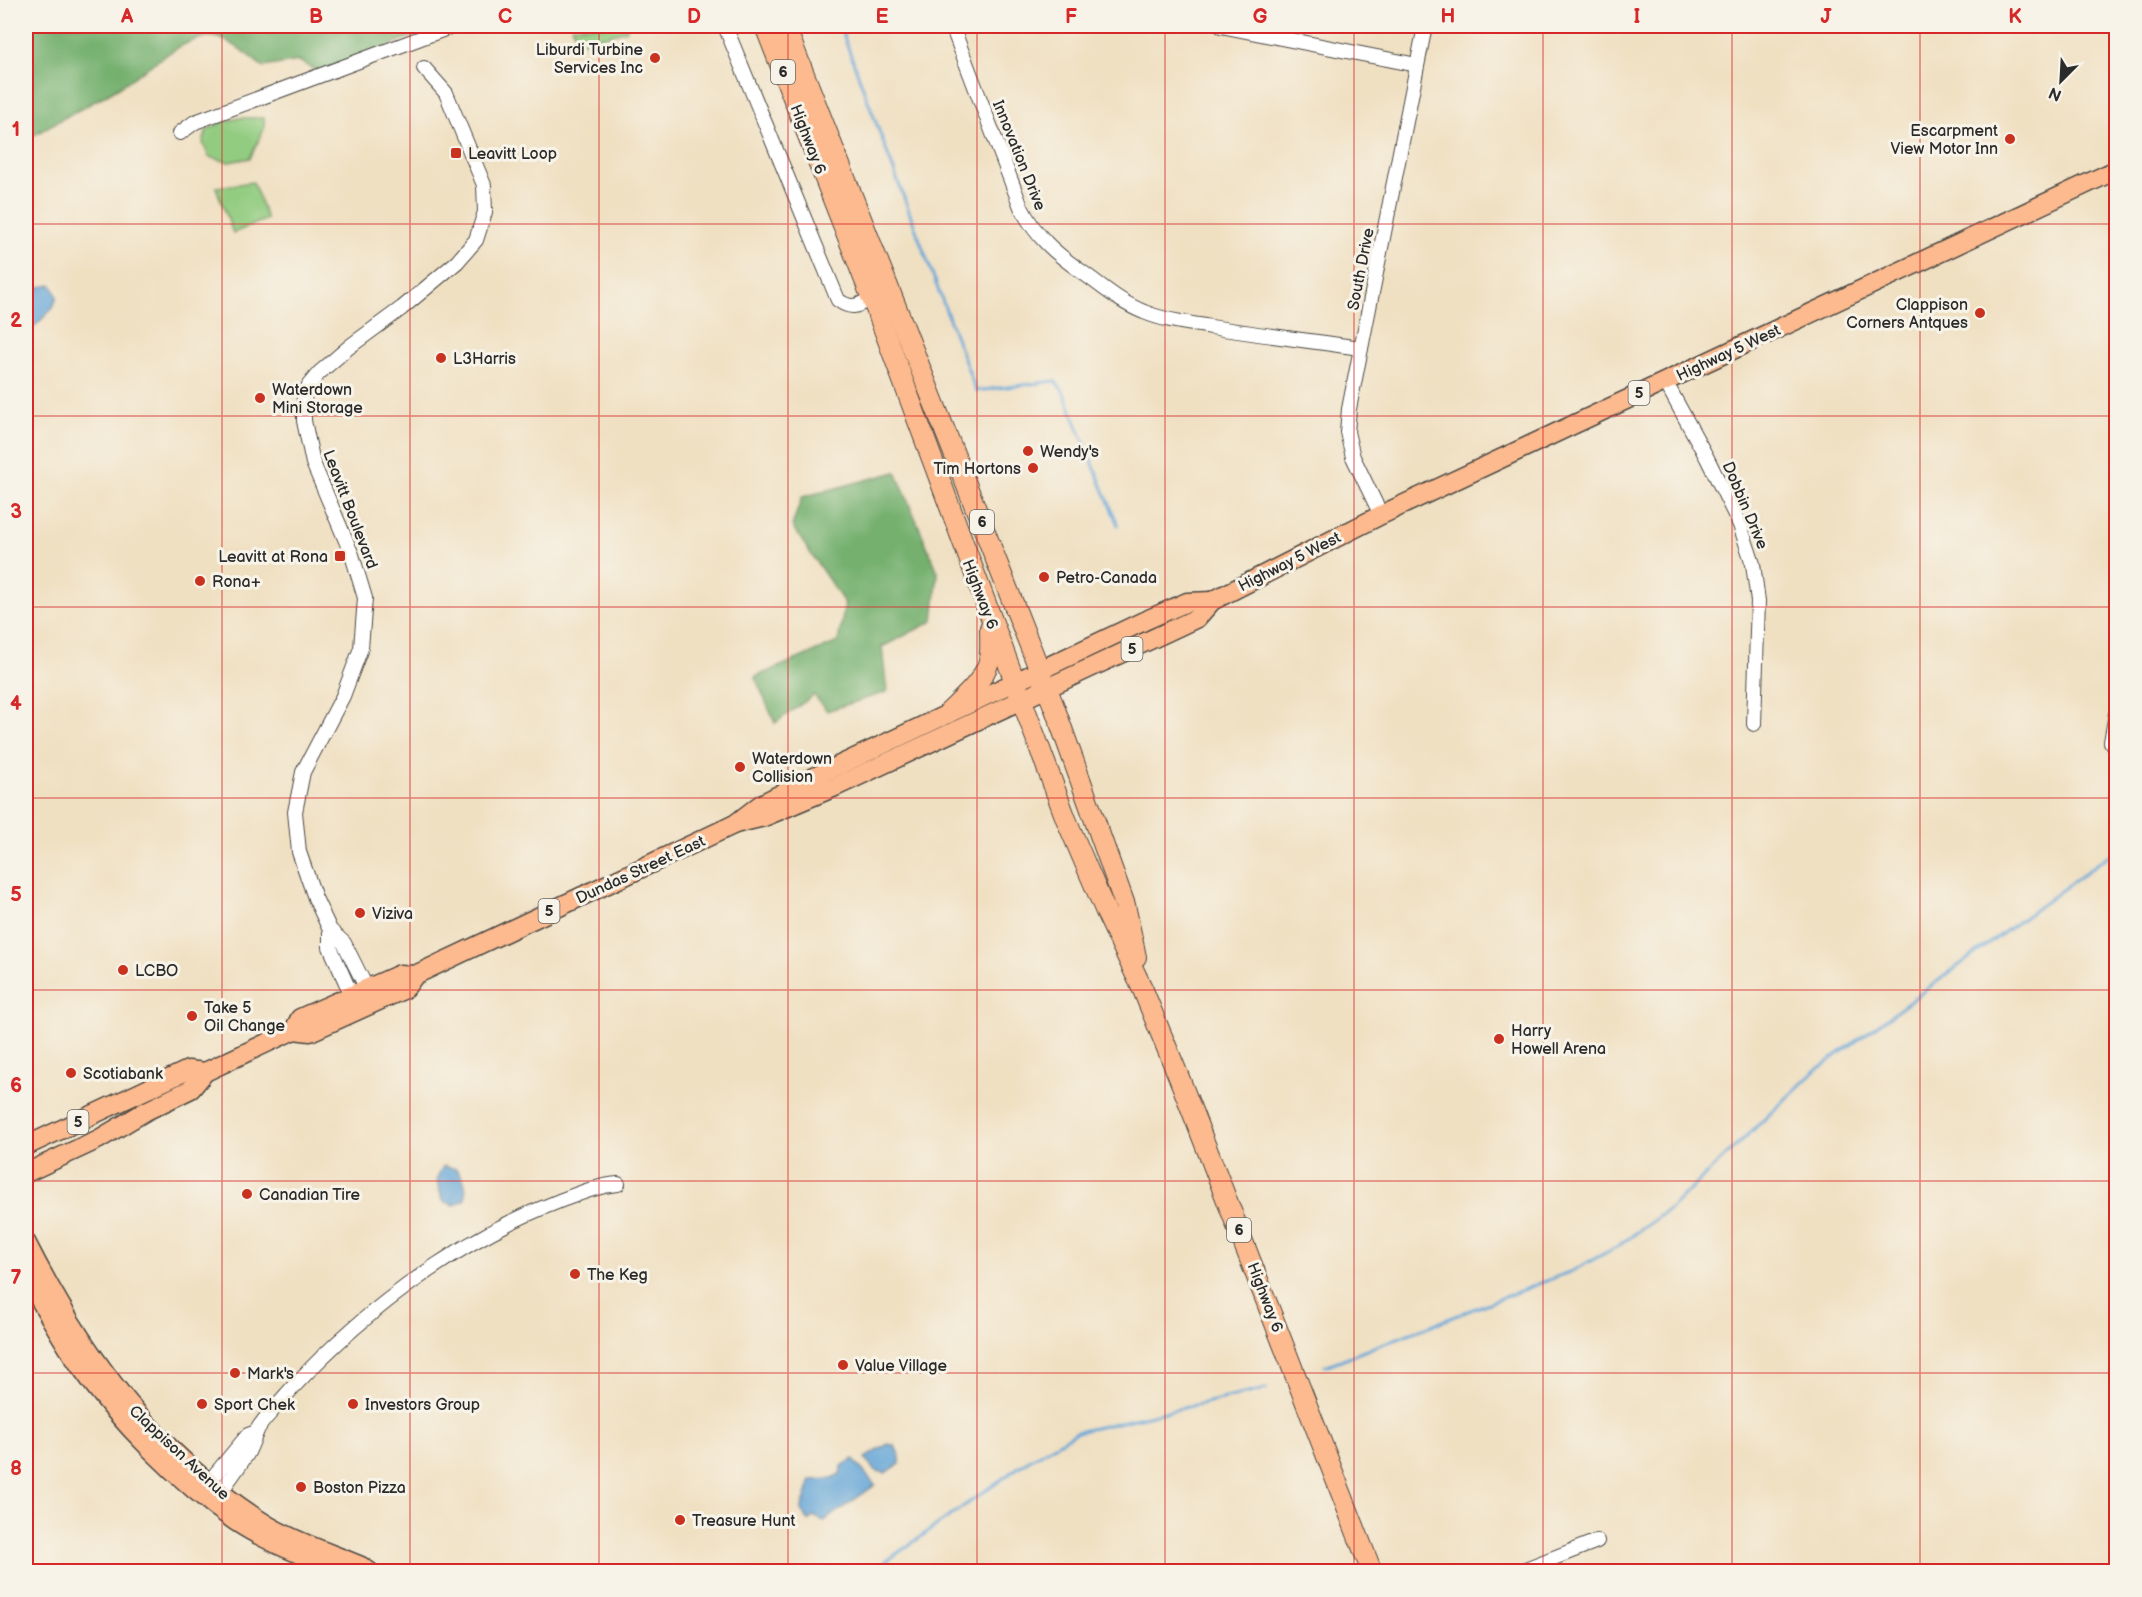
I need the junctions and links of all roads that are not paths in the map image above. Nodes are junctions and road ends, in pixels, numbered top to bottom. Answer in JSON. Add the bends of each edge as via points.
{"nodes":[{"id":1,"x":453,"y":26,"type":"edge"},
{"id":2,"x":725,"y":26,"type":"edge"},
{"id":3,"x":765,"y":26,"type":"edge"},
{"id":4,"x":785,"y":26,"type":"edge"},
{"id":5,"x":952,"y":26,"type":"edge"},
{"id":6,"x":1221,"y":26,"type":"edge"},
{"id":7,"x":1425,"y":26,"type":"edge"},
{"id":8,"x":1417,"y":65,"type":"junction"},
{"id":9,"x":424,"y":68,"type":"dead end"},
{"id":10,"x":810,"y":114,"type":"junction"},
{"id":11,"x":180,"y":133,"type":"dead end"},
{"id":12,"x":2116,"y":170,"type":"edge"},
{"id":13,"x":872,"y":298,"type":"junction"},
{"id":14,"x":889,"y":316,"type":"junction"},
{"id":15,"x":1361,"y":348,"type":"junction"},
{"id":16,"x":1665,"y":381,"type":"junction"},
{"id":17,"x":1381,"y":515,"type":"junction"},
{"id":18,"x":990,"y":616,"type":"junction"},
{"id":19,"x":1043,"y":680,"type":"junction"},
{"id":20,"x":1014,"y":682,"type":"junction"},
{"id":21,"x":1021,"y":701,"type":"junction"},
{"id":22,"x":948,"y":713,"type":"junction"},
{"id":23,"x":2116,"y":714,"type":"edge"},
{"id":24,"x":1754,"y":724,"type":"dead end"},
{"id":25,"x":2111,"y":742,"type":"dead end"},
{"id":26,"x":735,"y":824,"type":"junction"},
{"id":27,"x":1143,"y":990,"type":"junction"},
{"id":28,"x":362,"y":998,"type":"junction"},
{"id":29,"x":205,"y":1072,"type":"junction"},
{"id":30,"x":26,"y":1146,"type":"edge"},
{"id":31,"x":26,"y":1173,"type":"edge"},
{"id":32,"x":618,"y":1184,"type":"dead end"},
{"id":33,"x":26,"y":1242,"type":"edge"},
{"id":34,"x":26,"y":1276,"type":"edge"},
{"id":35,"x":210,"y":1493,"type":"junction"},
{"id":36,"x":1597,"y":1542,"type":"dead end"},
{"id":37,"x":342,"y":1572,"type":"edge"},
{"id":38,"x":370,"y":1572,"type":"edge"},
{"id":39,"x":1372,"y":1572,"type":"edge"},
{"id":40,"x":1518,"y":1572,"type":"edge"}],
"edges":[{"from":1,"to":11,"type":"street","via":[[195,122]]},
{"from":2,"to":13,"type":"street","via":[[838,300],[850,307]]},
{"from":3,"to":10,"type":"highway","name":"Highway 6","number":"6"},
{"from":4,"to":10,"type":"highway","name":"Highway 6","number":"6"},
{"from":5,"to":15,"type":"street","name":"Innovation Drive","via":[[1021,207],[1043,242],[1119,300],[1144,312],[1176,321]]},
{"from":6,"to":8,"type":"street"},
{"from":7,"to":8,"type":"street","name":"South Drive"},
{"from":8,"to":15,"type":"street","name":"South Drive"},
{"from":9,"to":28,"type":"street","name":"Leavitt Boulevard","via":[[446,93],[484,185],[485,212],[476,240],[457,262],[319,373],[304,398],[304,421],[313,463],[352,555],[365,598],[361,648],[343,696],[303,772],[295,812],[299,852],[330,930],[330,947]]},
{"from":10,"to":13,"type":"highway","name":"Highway 6","number":"6"},
{"from":10,"to":14,"type":"highway","name":"Highway 6","number":"6"},
{"from":12,"to":16,"type":"main road","name":"Highway 5 West","number":"5"},
{"from":13,"to":14,"type":"highway","name":"Highway 6","number":"6"},
{"from":14,"to":18,"type":"highway","name":"Highway 6","number":"6"},
{"from":14,"to":19,"type":"highway","name":"Highway 6","number":"6","via":[[956,456]]},
{"from":15,"to":17,"type":"street","name":"South Drive","via":[[1347,432],[1353,457]]},
{"from":16,"to":17,"type":"main road","name":"Highway 5 West","number":"5"},
{"from":16,"to":24,"type":"street","name":"Dobbin Drive","via":[[1735,516],[1753,564],[1758,601]]},
{"from":17,"to":19,"type":"main road","name":"Highway 5 West","number":"5","via":[[1212,601],[1187,602]]},
{"from":18,"to":20,"type":"highway","name":"Highway 6","number":"6"},
{"from":18,"to":22,"type":"highway","via":[[986,670]]},
{"from":19,"to":20,"type":"main road","number":"5"},
{"from":19,"to":21,"type":"main road","number":"5"},
{"from":19,"to":27,"type":"highway","name":"Highway 6","number":"6","via":[[1125,905]]},
{"from":20,"to":21,"type":"highway","name":"Highway 6","number":"6"},
{"from":20,"to":22,"type":"main road","name":"Dundas Street East","number":"5"},
{"from":21,"to":26,"type":"main road","name":"Dundas Street East","number":"5","via":[[835,787],[764,817]]},
{"from":21,"to":27,"type":"highway","name":"Highway 6","number":"6","via":[[1066,819]]},
{"from":22,"to":26,"type":"main road","name":"Dundas Street East","number":"5","via":[[761,804]]},
{"from":23,"to":25,"type":"street"},
{"from":26,"to":28,"type":"main road","name":"Dundas Street East","number":"5","via":[[415,975],[405,989]]},
{"from":27,"to":39,"type":"highway","name":"Highway 6","number":"6"},
{"from":28,"to":29,"type":"main road","name":"Dundas Street East","number":"5","via":[[310,1032],[294,1030]]},
{"from":29,"to":30,"type":"main road","name":"Dundas Street East","number":"5","via":[[188,1070]]},
{"from":29,"to":31,"type":"main road","name":"Dundas Street East","number":"5","via":[[191,1089]]},
{"from":32,"to":35,"type":"street","via":[[599,1185],[540,1208],[426,1273],[300,1380]]},
{"from":33,"to":35,"type":"main road","name":"Clappison Avenue","via":[[80,1339],[112,1384]]},
{"from":34,"to":35,"type":"main road","name":"Clappison Avenue","via":[[104,1398],[144,1443]]},
{"from":35,"to":37,"type":"main road","name":"Clappison Avenue","via":[[235,1521]]},
{"from":35,"to":38,"type":"main road","name":"Clappison Avenue","via":[[291,1537]]},
{"from":36,"to":40,"type":"street"}]}
